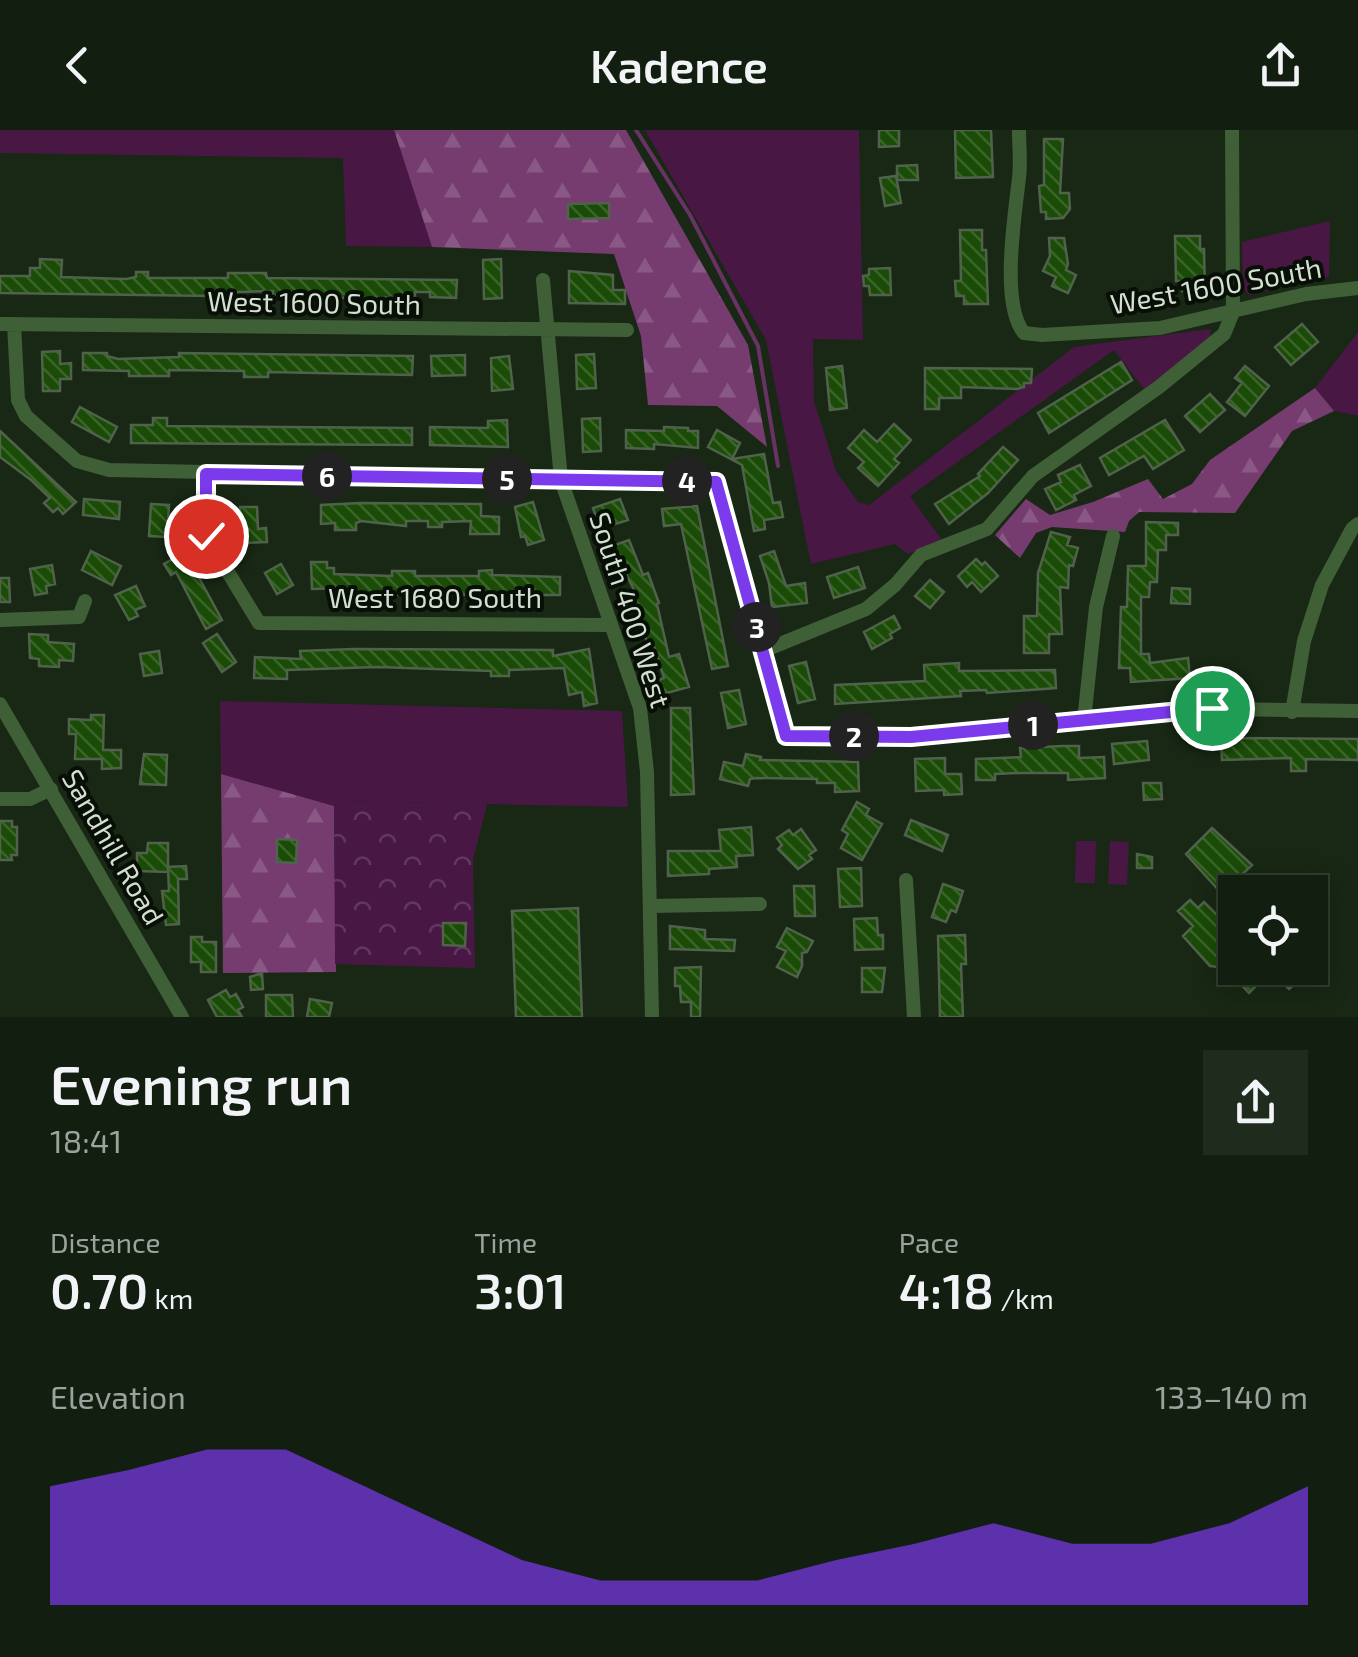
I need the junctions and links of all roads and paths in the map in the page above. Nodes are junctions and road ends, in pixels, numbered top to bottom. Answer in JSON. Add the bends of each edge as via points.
{"nodes":[{"id":1,"x":1019,"y":130,"type":"edge"},
{"id":2,"x":1232,"y":130,"type":"edge"},
{"id":3,"x":543,"y":280,"type":"dead end"},
{"id":4,"x":1358,"y":288,"type":"edge"},
{"id":5,"x":1232,"y":312,"type":"junction"},
{"id":6,"x":7,"y":324,"type":"edge"},
{"id":7,"x":627,"y":330,"type":"dead end"},
{"id":8,"x":550,"y":332,"type":"junction"},
{"id":9,"x":206,"y":474,"type":"junction"},
{"id":10,"x":561,"y":480,"type":"junction"},
{"id":11,"x":1358,"y":524,"type":"edge"},
{"id":12,"x":1113,"y":536,"type":"dead end"},
{"id":13,"x":85,"y":601,"type":"dead end"},
{"id":14,"x":0,"y":620,"type":"edge"},
{"id":15,"x":611,"y":624,"type":"junction"},
{"id":16,"x":763,"y":651,"type":"junction"},
{"id":17,"x":0,"y":704,"type":"edge"},
{"id":18,"x":1358,"y":711,"type":"edge"},
{"id":19,"x":1292,"y":712,"type":"junction"},
{"id":20,"x":1084,"y":720,"type":"junction"},
{"id":21,"x":51,"y":789,"type":"junction"},
{"id":22,"x":0,"y":799,"type":"edge"},
{"id":23,"x":906,"y":880,"type":"dead end"},
{"id":24,"x":760,"y":904,"type":"dead end"},
{"id":25,"x":650,"y":906,"type":"junction"},
{"id":26,"x":182,"y":1017,"type":"edge"},
{"id":27,"x":652,"y":1017,"type":"edge"},
{"id":28,"x":914,"y":1017,"type":"edge"}],
"edges":[{"from":1,"to":5,"type":"street","name":"West 1600 South","via":[[1012,270],[1014,315],[1024,333],[1137,330]]},
{"from":2,"to":5,"type":"street"},
{"from":3,"to":8,"type":"street","name":"South 400 West"},
{"from":4,"to":5,"type":"street","name":"West 1600 South"},
{"from":5,"to":16,"type":"street","via":[[1224,334],[1054,458],[987,529],[921,555],[866,609]]},
{"from":6,"to":8,"type":"street","name":"West 1600 South"},
{"from":6,"to":9,"type":"street","via":[[26,416],[77,461],[108,470]]},
{"from":7,"to":8,"type":"street","name":"West 1600 South"},
{"from":8,"to":10,"type":"street","name":"South 400 West"},
{"from":9,"to":10,"type":"street"},
{"from":9,"to":15,"type":"street","name":"West 1680 South","via":[[206,536],[259,622]]},
{"from":10,"to":15,"type":"street","name":"South 400 West"},
{"from":10,"to":16,"type":"street","via":[[716,482]]},
{"from":11,"to":19,"type":"street","via":[[1322,585]]},
{"from":12,"to":20,"type":"street","via":[[1096,606]]},
{"from":13,"to":14,"type":"street","via":[[79,617]]},
{"from":15,"to":25,"type":"street","name":"South 400 West","via":[[640,708]]},
{"from":16,"to":20,"type":"street","via":[[786,736],[911,737]]},
{"from":17,"to":21,"type":"street","name":"Sandhill Road"},
{"from":18,"to":19,"type":"street"},
{"from":19,"to":20,"type":"street","via":[[1212,708]]},
{"from":21,"to":22,"type":"street","via":[[30,799]]},
{"from":21,"to":26,"type":"street","name":"Sandhill Road"},
{"from":23,"to":28,"type":"street"},
{"from":24,"to":25,"type":"street"},
{"from":25,"to":27,"type":"street","name":"South 400 West"}]}
